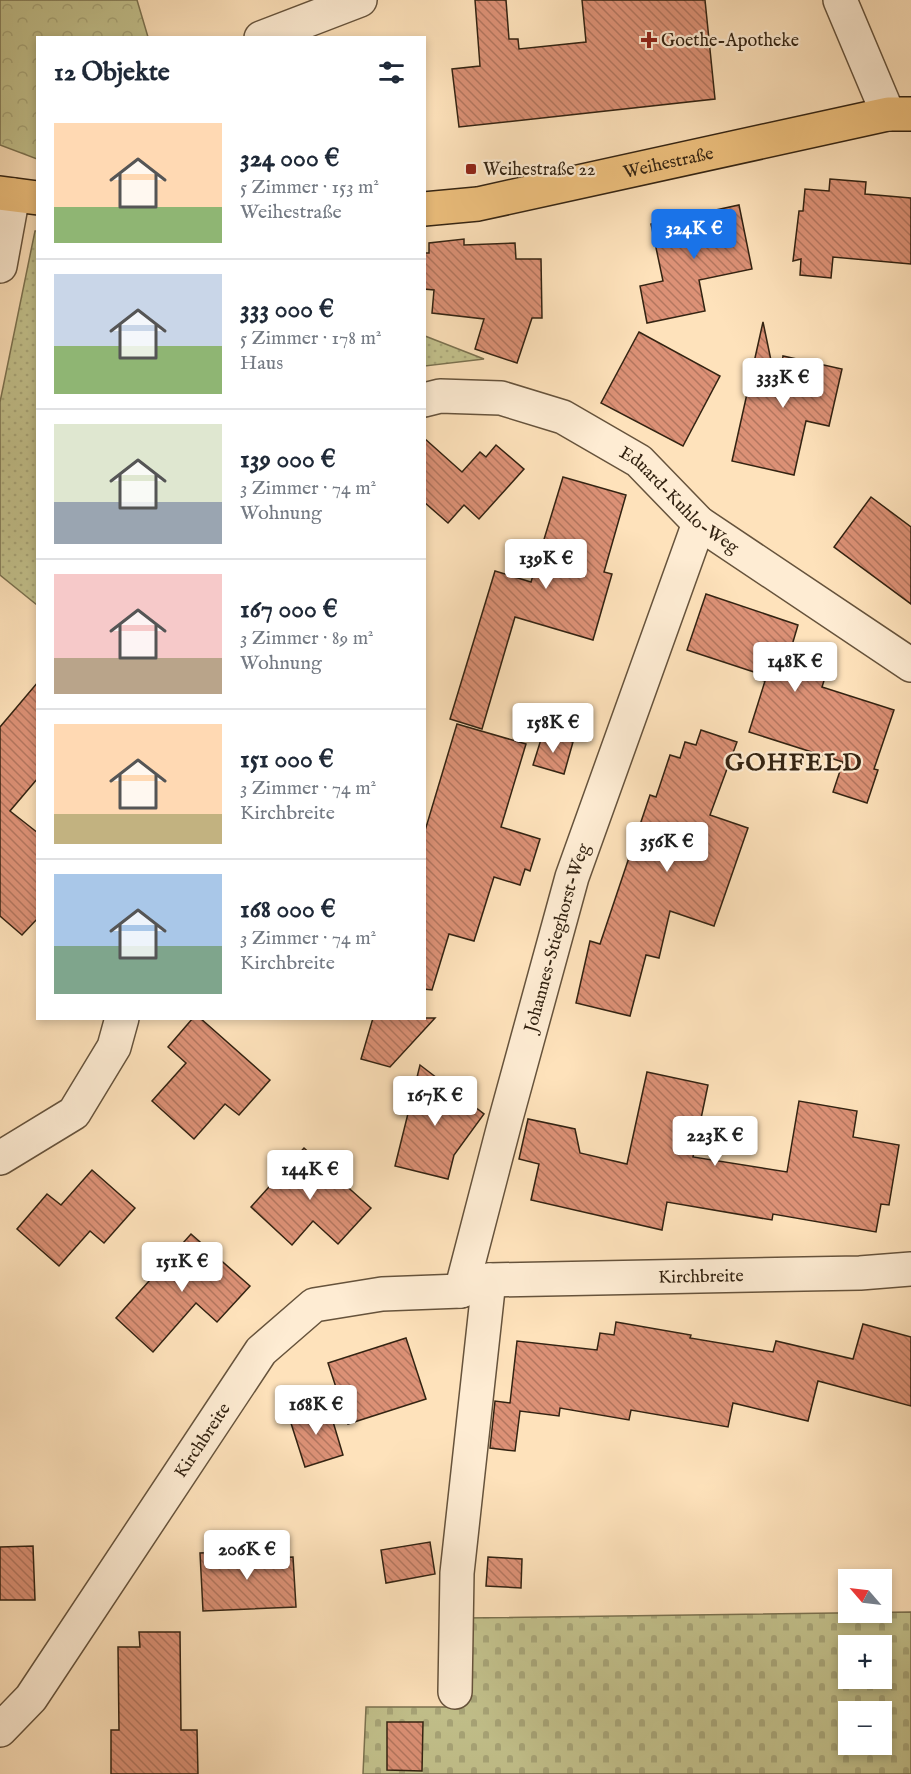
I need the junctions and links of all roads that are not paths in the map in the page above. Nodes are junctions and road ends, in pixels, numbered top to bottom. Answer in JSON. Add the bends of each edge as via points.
{"nodes":[{"id":1,"x":360,"y":0,"type":"edge"},
{"id":2,"x":840,"y":0,"type":"edge"},
{"id":3,"x":266,"y":36,"type":"edge"},
{"id":4,"x":899,"y":114,"type":"edge"},
{"id":5,"x":17,"y":195,"type":"edge"},
{"id":6,"x":426,"y":209,"type":"edge"},
{"id":7,"x":0,"y":266,"type":"edge"},
{"id":8,"x":426,"y":400,"type":"edge"},
{"id":9,"x":699,"y":523,"type":"junction"},
{"id":10,"x":911,"y":665,"type":"edge"},
{"id":11,"x":121,"y":1020,"type":"edge"},
{"id":12,"x":0,"y":1158,"type":"edge"},
{"id":13,"x":911,"y":1269,"type":"edge"},
{"id":14,"x":475,"y":1286,"type":"junction"},
{"id":15,"x":455,"y":1692,"type":"dead end"},
{"id":16,"x":0,"y":1730,"type":"edge"}],
"edges":[{"from":1,"to":3,"type":"street"},
{"from":2,"to":4,"type":"street"},
{"from":4,"to":6,"type":"main road","name":"Weihestraße","via":[[478,204]]},
{"from":5,"to":7,"type":"street"},
{"from":8,"to":9,"type":"street","name":"Eduard-Kuhlo-Weg","via":[[440,396],[501,398],[563,417],[639,460]]},
{"from":9,"to":10,"type":"street","name":"Eduard-Kuhlo-Weg"},
{"from":9,"to":14,"type":"street","name":"Johannes-Stieghorst-Weg","via":[[572,877],[506,1118]]},
{"from":11,"to":12,"type":"street","via":[[114,1047],[74,1113]]},
{"from":13,"to":14,"type":"street","name":"Kirchbreite","via":[[860,1274]]},
{"from":14,"to":15,"type":"street","via":[[457,1573]]},
{"from":14,"to":16,"type":"street","name":"Kirchbreite","via":[[314,1305],[261,1351],[31,1698]]}]}
